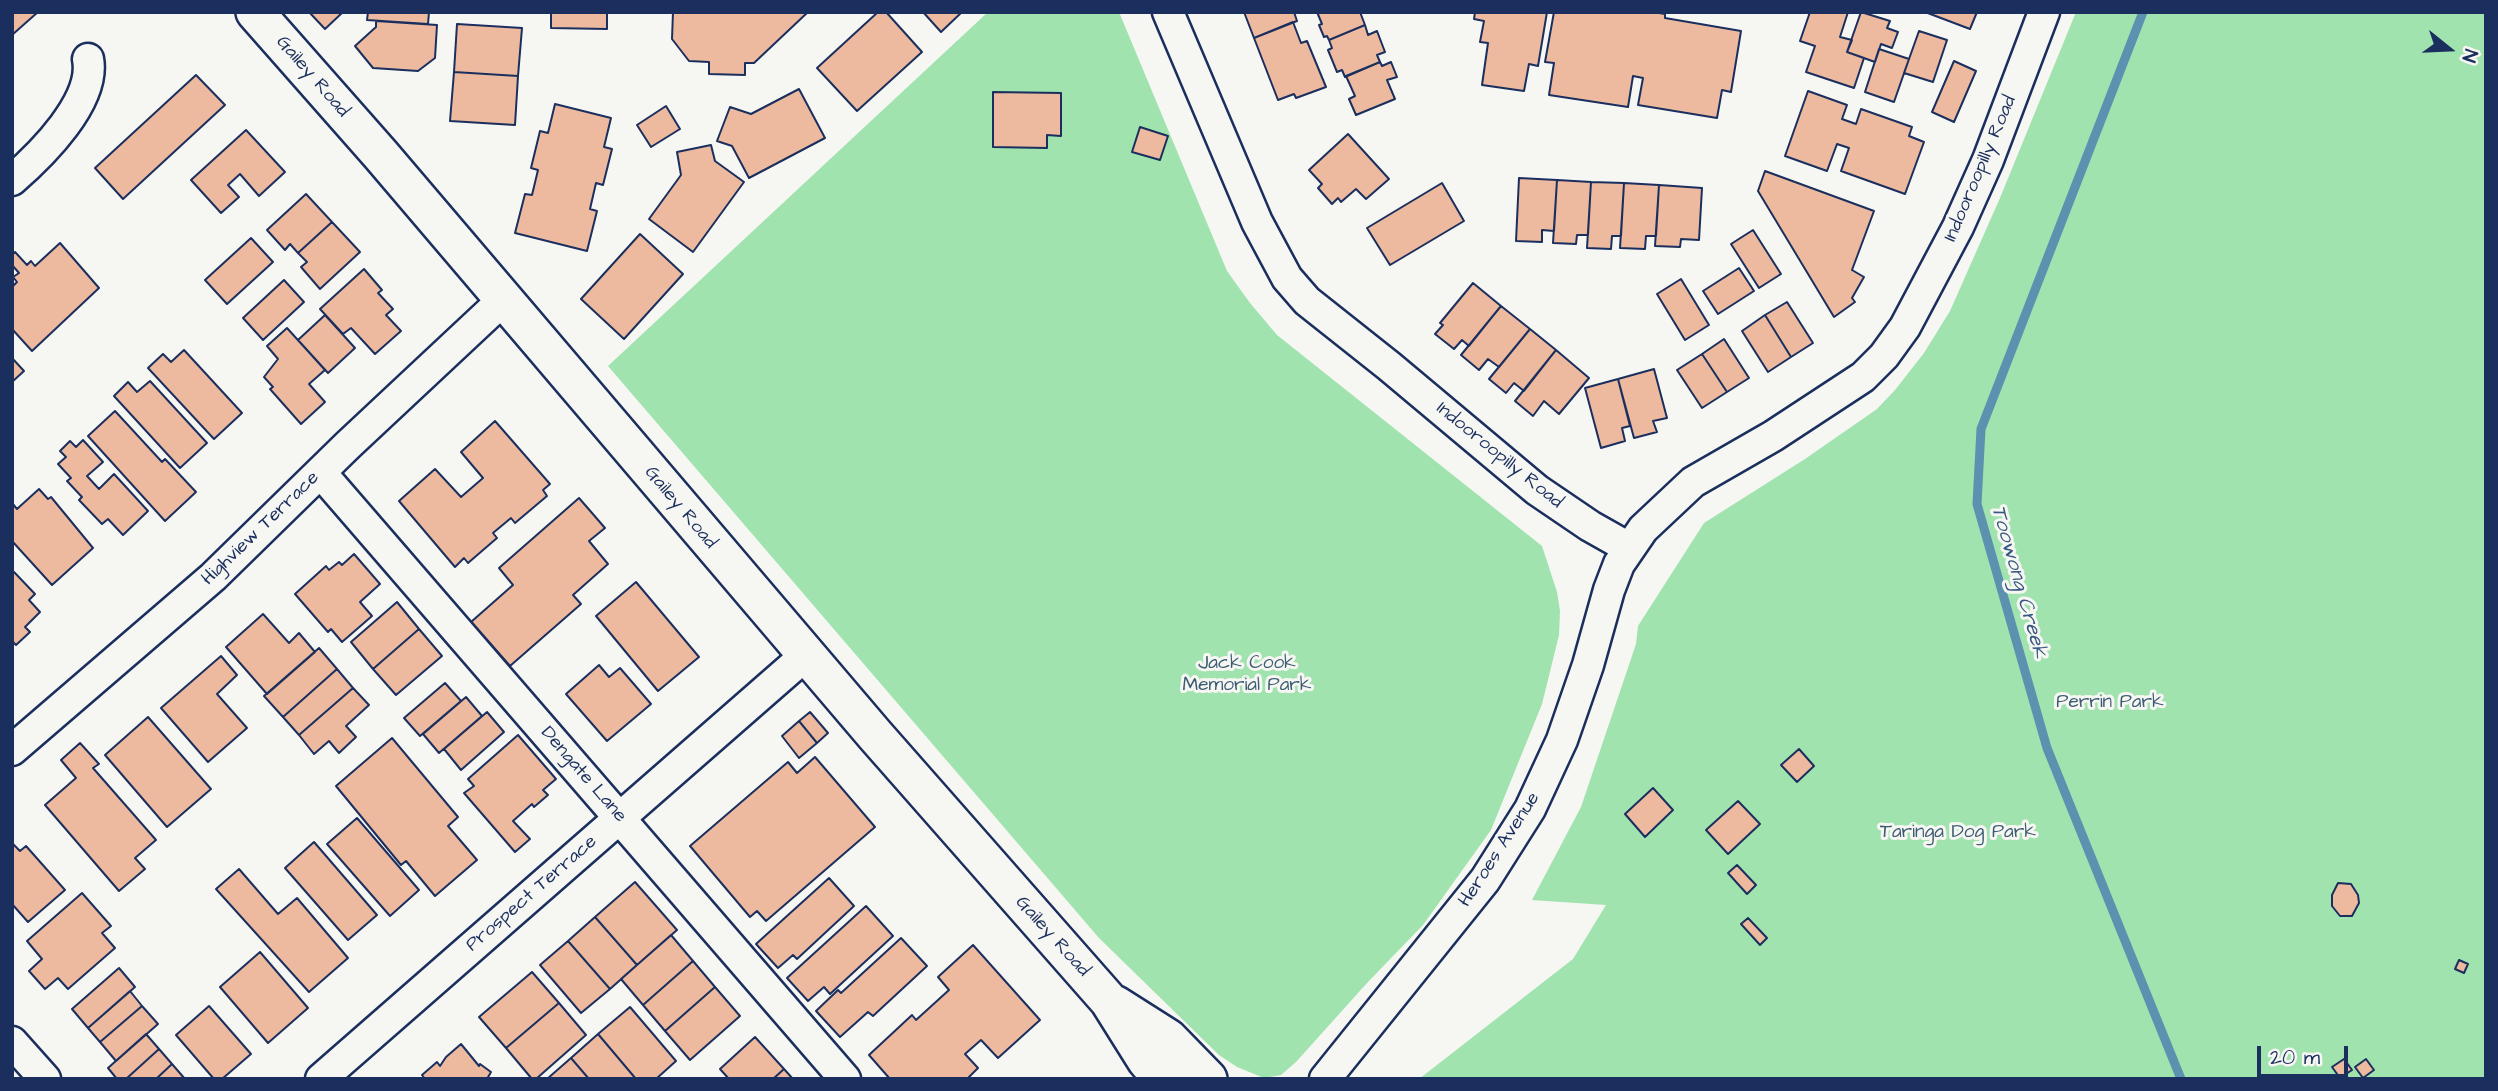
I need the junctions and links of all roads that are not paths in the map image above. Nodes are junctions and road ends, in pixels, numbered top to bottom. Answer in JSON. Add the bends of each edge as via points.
{"nodes":[{"id":1,"x":255,"y":12,"type":"edge"},
{"id":2,"x":1168,"y":12,"type":"edge"},
{"id":3,"x":2045,"y":12,"type":"edge"},
{"id":4,"x":88,"y":59,"type":"dead end"},
{"id":5,"x":12,"y":180,"type":"edge"},
{"id":6,"x":503,"y":300,"type":"junction"},
{"id":7,"x":321,"y":473,"type":"junction"},
{"id":8,"x":1629,"y":548,"type":"junction"},
{"id":9,"x":806,"y":655,"type":"junction"},
{"id":10,"x":12,"y":750,"type":"edge"},
{"id":11,"x":620,"y":817,"type":"junction"},
{"id":12,"x":1109,"y":1001,"type":"junction"},
{"id":13,"x":12,"y":1042,"type":"edge"},
{"id":14,"x":45,"y":1079,"type":"edge"},
{"id":15,"x":321,"y":1079,"type":"edge"},
{"id":16,"x":845,"y":1079,"type":"edge"},
{"id":17,"x":1162,"y":1079,"type":"edge"},
{"id":18,"x":1208,"y":1079,"type":"edge"},
{"id":19,"x":1325,"y":1079,"type":"edge"}],
"edges":[{"from":1,"to":6,"type":"main road","name":"Gailey Road"},
{"from":2,"to":8,"type":"street","name":"Indooroopilly Road","via":[[1257,222],[1287,278],[1307,301],[1537,490]]},
{"from":3,"to":8,"type":"street","name":"Indooroopilly Road","via":[[1958,227],[1905,327],[1884,356],[1836,395],[1693,482],[1643,528]]},
{"from":4,"to":5,"type":"street","via":[[88,78],[74,109],[56,137]]},
{"from":6,"to":7,"type":"street","name":"Highview Terrace"},
{"from":6,"to":9,"type":"main road","name":"Gailey Road"},
{"from":7,"to":10,"type":"street","name":"Highview Terrace","via":[[213,578]]},
{"from":7,"to":11,"type":"street","name":"Dengate Lane"},
{"from":8,"to":19,"type":"street","name":"Heroes Avenue","via":[[1609,590],[1562,740],[1530,809],[1485,880]]},
{"from":9,"to":11,"type":"street","name":"Prospect Terrace"},
{"from":9,"to":12,"type":"main road","name":"Gailey Road"},
{"from":11,"to":15,"type":"street","name":"Prospect Terrace"},
{"from":11,"to":16,"type":"street","name":"Dengate Lane"},
{"from":12,"to":17,"type":"main road","name":"Gailey Road"},
{"from":12,"to":18,"type":"main road","name":"Gailey Road","via":[[1168,1038]]},
{"from":13,"to":14,"type":"street"}]}
